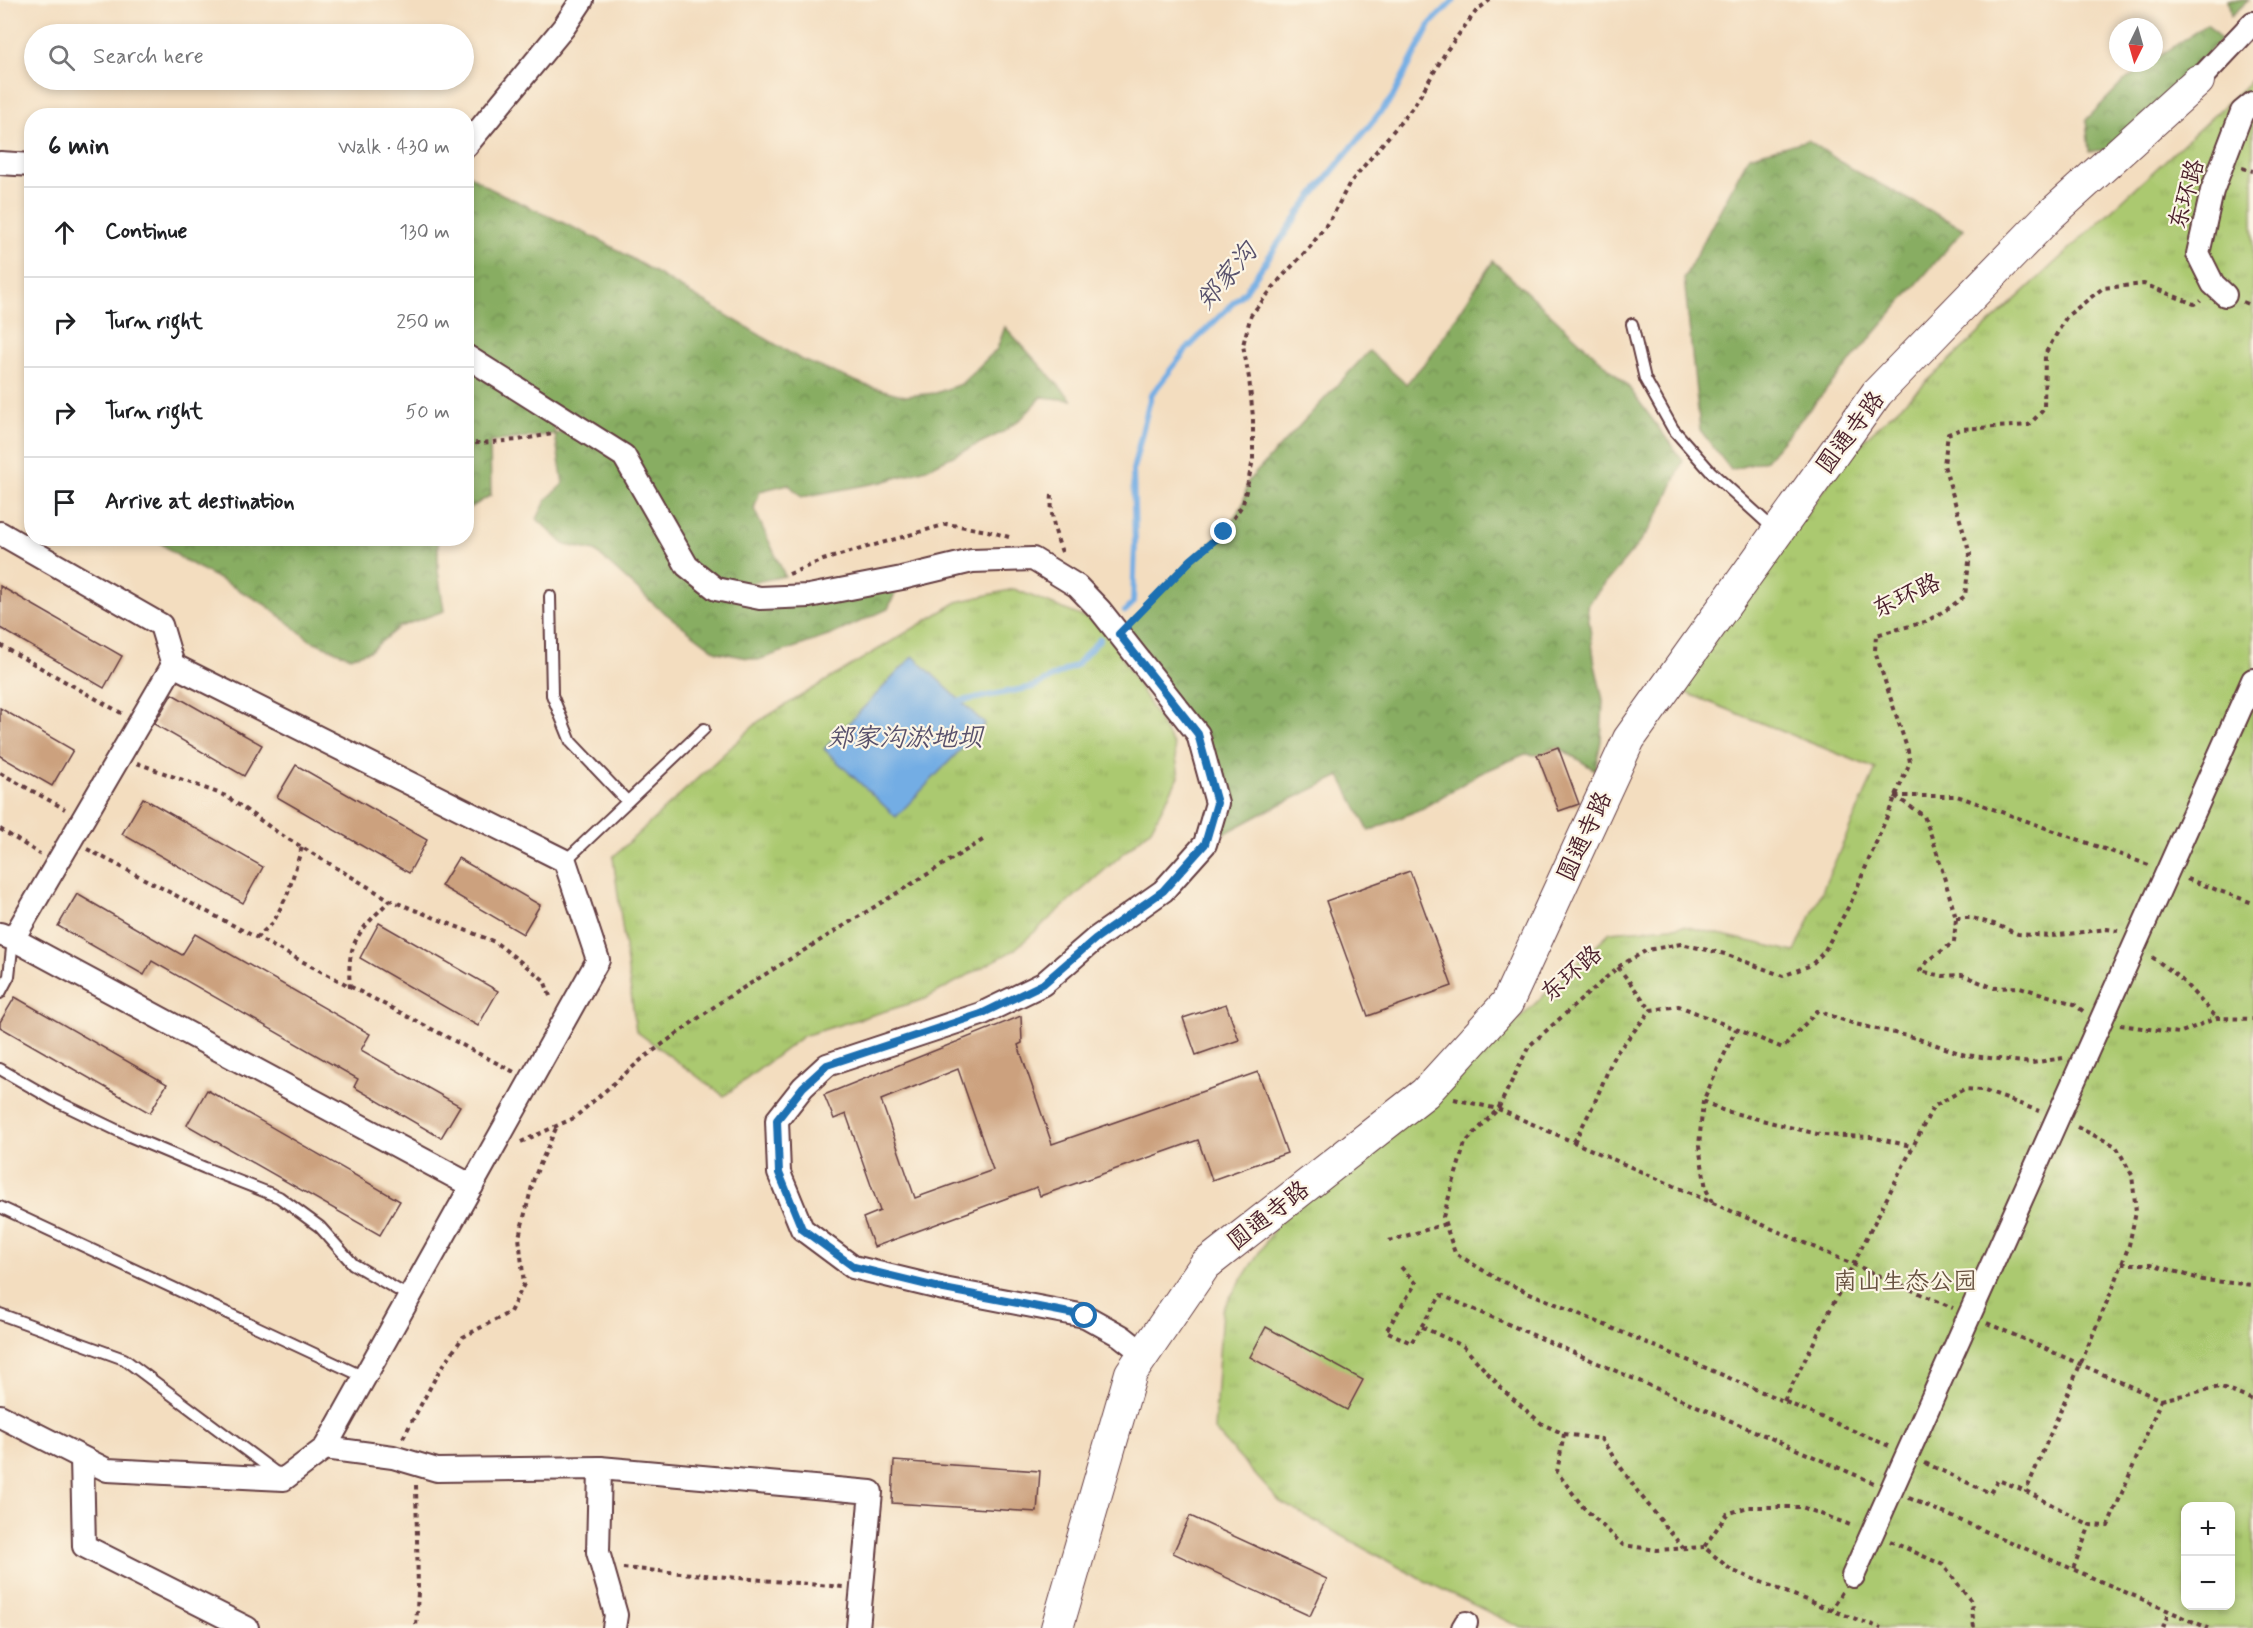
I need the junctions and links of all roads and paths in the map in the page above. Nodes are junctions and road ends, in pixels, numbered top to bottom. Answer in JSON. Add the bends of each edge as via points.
{"nodes":[{"id":1,"x":582,"y":0,"type":"edge"},
{"id":2,"x":1490,"y":0,"type":"edge"},
{"id":3,"x":2253,"y":23,"type":"edge"},
{"id":4,"x":2253,"y":43,"type":"edge"},
{"id":5,"x":2198,"y":81,"type":"junction"},
{"id":6,"x":2248,"y":107,"type":"edge"},
{"id":7,"x":474,"y":136,"type":"edge"},
{"id":8,"x":0,"y":164,"type":"edge"},
{"id":9,"x":24,"y":165,"type":"edge"},
{"id":10,"x":2225,"y":295,"type":"joint"},
{"id":11,"x":1632,"y":324,"type":"dead end"},
{"id":12,"x":474,"y":361,"type":"edge"},
{"id":13,"x":581,"y":429,"type":"junction"},
{"id":14,"x":474,"y":443,"type":"edge"},
{"id":15,"x":1052,"y":495,"type":"dead end"},
{"id":16,"x":1776,"y":532,"type":"junction"},
{"id":17,"x":0,"y":533,"type":"edge"},
{"id":18,"x":1010,"y":538,"type":"dead end"},
{"id":19,"x":785,"y":576,"type":"dead end"},
{"id":20,"x":1077,"y":586,"type":"junction"},
{"id":21,"x":550,"y":596,"type":"dead end"},
{"id":22,"x":1119,"y":634,"type":"junction"},
{"id":23,"x":0,"y":645,"type":"edge"},
{"id":24,"x":173,"y":665,"type":"junction"},
{"id":25,"x":2253,"y":680,"type":"edge"},
{"id":26,"x":139,"y":724,"type":"junction"},
{"id":27,"x":704,"y":729,"type":"dead end"},
{"id":28,"x":119,"y":757,"type":"junction"},
{"id":29,"x":0,"y":774,"type":"edge"},
{"id":30,"x":1895,"y":796,"type":"junction"},
{"id":31,"x":627,"y":801,"type":"junction"},
{"id":32,"x":83,"y":819,"type":"junction"},
{"id":33,"x":0,"y":829,"type":"edge"},
{"id":34,"x":986,"y":838,"type":"dead end"},
{"id":35,"x":71,"y":840,"type":"junction"},
{"id":36,"x":302,"y":847,"type":"junction"},
{"id":37,"x":565,"y":861,"type":"junction"},
{"id":38,"x":57,"y":864,"type":"junction"},
{"id":39,"x":2167,"y":872,"type":"junction"},
{"id":40,"x":390,"y":900,"type":"junction"},
{"id":41,"x":2253,"y":903,"type":"edge"},
{"id":42,"x":1956,"y":918,"type":"junction"},
{"id":43,"x":6,"y":937,"type":"edge"},
{"id":44,"x":256,"y":938,"type":"junction"},
{"id":45,"x":2135,"y":943,"type":"junction"},
{"id":46,"x":1618,"y":967,"type":"junction"},
{"id":47,"x":350,"y":988,"type":"junction"},
{"id":48,"x":0,"y":993,"type":"edge"},
{"id":49,"x":1651,"y":1010,"type":"junction"},
{"id":50,"x":2217,"y":1018,"type":"junction"},
{"id":51,"x":2253,"y":1019,"type":"edge"},
{"id":52,"x":2099,"y":1024,"type":"junction"},
{"id":53,"x":562,"y":1025,"type":"junction"},
{"id":54,"x":1736,"y":1029,"type":"junction"},
{"id":55,"x":2084,"y":1055,"type":"junction"},
{"id":56,"x":0,"y":1069,"type":"edge"},
{"id":57,"x":531,"y":1081,"type":"junction"},
{"id":58,"x":1425,"y":1093,"type":"junction"},
{"id":59,"x":1703,"y":1101,"type":"junction"},
{"id":60,"x":1498,"y":1108,"type":"junction"},
{"id":61,"x":2057,"y":1117,"type":"junction"},
{"id":62,"x":558,"y":1125,"type":"junction"},
{"id":63,"x":1574,"y":1142,"type":"junction"},
{"id":64,"x":1911,"y":1146,"type":"junction"},
{"id":65,"x":487,"y":1158,"type":"junction"},
{"id":66,"x":472,"y":1186,"type":"junction"},
{"id":67,"x":1712,"y":1202,"type":"junction"},
{"id":68,"x":0,"y":1207,"type":"edge"},
{"id":69,"x":1445,"y":1224,"type":"junction"},
{"id":70,"x":1389,"y":1241,"type":"dead end"},
{"id":71,"x":2122,"y":1264,"type":"junction"},
{"id":72,"x":1854,"y":1265,"type":"junction"},
{"id":73,"x":1401,"y":1267,"type":"dead end"},
{"id":74,"x":2253,"y":1285,"type":"edge"},
{"id":75,"x":410,"y":1297,"type":"junction"},
{"id":76,"x":0,"y":1314,"type":"edge"},
{"id":77,"x":1968,"y":1314,"type":"junction"},
{"id":78,"x":1422,"y":1327,"type":"junction"},
{"id":79,"x":1144,"y":1354,"type":"junction"},
{"id":80,"x":2080,"y":1364,"type":"junction"},
{"id":81,"x":364,"y":1377,"type":"junction"},
{"id":82,"x":2161,"y":1400,"type":"junction"},
{"id":83,"x":2253,"y":1400,"type":"edge"},
{"id":84,"x":1784,"y":1401,"type":"junction"},
{"id":85,"x":0,"y":1416,"type":"edge"},
{"id":86,"x":1564,"y":1434,"type":"junction"},
{"id":87,"x":324,"y":1448,"type":"junction"},
{"id":88,"x":1906,"y":1454,"type":"junction"},
{"id":89,"x":393,"y":1457,"type":"junction"},
{"id":90,"x":82,"y":1458,"type":"junction"},
{"id":91,"x":415,"y":1464,"type":"junction"},
{"id":92,"x":600,"y":1468,"type":"junction"},
{"id":93,"x":284,"y":1479,"type":"junction"},
{"id":94,"x":1890,"y":1490,"type":"junction"},
{"id":95,"x":2026,"y":1491,"type":"junction"},
{"id":96,"x":2090,"y":1525,"type":"junction"},
{"id":97,"x":1872,"y":1532,"type":"junction"},
{"id":98,"x":1704,"y":1547,"type":"junction"},
{"id":99,"x":1684,"y":1548,"type":"junction"},
{"id":100,"x":602,"y":1566,"type":"junction"},
{"id":101,"x":2073,"y":1569,"type":"junction"},
{"id":102,"x":1853,"y":1576,"type":"joint"},
{"id":103,"x":861,"y":1589,"type":"junction"},
{"id":104,"x":1831,"y":1610,"type":"junction"},
{"id":105,"x":2169,"y":1611,"type":"junction"},
{"id":106,"x":248,"y":1628,"type":"edge"},
{"id":107,"x":416,"y":1628,"type":"edge"},
{"id":108,"x":614,"y":1628,"type":"edge"},
{"id":109,"x":858,"y":1628,"type":"edge"},
{"id":110,"x":1057,"y":1628,"type":"edge"},
{"id":111,"x":1881,"y":1628,"type":"edge"},
{"id":112,"x":1974,"y":1628,"type":"edge"},
{"id":113,"x":2163,"y":1628,"type":"edge"},
{"id":114,"x":2208,"y":1628,"type":"edge"}],
"edges":[{"from":1,"to":7,"type":"street"},
{"from":2,"to":22,"type":"path","via":[[1477,10],[1447,50],[1414,106],[1349,184],[1310,247],[1251,315],[1243,345],[1250,378],[1253,460],[1243,504],[1224,532]]},
{"from":3,"to":5,"type":"street"},
{"from":4,"to":5,"type":"street"},
{"from":5,"to":16,"type":"street","name":"圆通寺路","via":[[2048,217],[1876,393]]},
{"from":6,"to":10,"type":"street","name":"东环路","via":[[2212,191],[2198,254],[2213,284]]},
{"from":8,"to":9,"type":"street"},
{"from":10,"to":30,"type":"path","name":"东环路","via":[[2194,303],[2144,284],[2103,288],[2067,316],[2045,354],[2044,409],[2029,425],[1961,429],[1947,434],[1944,465],[1971,554],[1965,596],[1925,622],[1876,635],[1875,651],[1910,762]]},
{"from":11,"to":16,"type":"lane","via":[[1646,379],[1673,429],[1711,472]]},
{"from":12,"to":13,"type":"street"},
{"from":13,"to":14,"type":"path"},
{"from":13,"to":20,"type":"street","via":[[624,456],[687,566],[716,589],[759,598],[809,596],[972,561],[1033,559]]},
{"from":15,"to":20,"type":"path","via":[[1055,535]]},
{"from":16,"to":58,"type":"street","name":"圆通寺路","via":[[1629,739],[1507,1003]]},
{"from":17,"to":24,"type":"street","via":[[161,625]]},
{"from":18,"to":19,"type":"path","via":[[947,524],[823,560]]},
{"from":20,"to":22,"type":"street"},
{"from":21,"to":31,"type":"lane","via":[[552,695],[571,742]]},
{"from":22,"to":79,"type":"street","via":[[1198,734],[1217,803],[1205,844],[1163,891],[1095,939],[1043,984],[981,1014],[827,1065],[777,1120],[779,1173],[802,1229],[854,1267],[1085,1316]]},
{"from":23,"to":26,"type":"path"},
{"from":24,"to":26,"type":"street"},
{"from":24,"to":37,"type":"street"},
{"from":25,"to":39,"type":"street"},
{"from":26,"to":28,"type":"street"},
{"from":27,"to":31,"type":"lane"},
{"from":28,"to":32,"type":"street"},
{"from":28,"to":36,"type":"path","via":[[226,796]]},
{"from":29,"to":32,"type":"path"},
{"from":30,"to":39,"type":"path","via":[[1957,796]]},
{"from":30,"to":42,"type":"path","via":[[1924,816]]},
{"from":30,"to":46,"type":"path","name":"东环路","via":[[1851,902],[1824,952],[1811,965],[1783,975],[1725,954],[1681,944],[1647,950]]},
{"from":31,"to":37,"type":"lane"},
{"from":32,"to":35,"type":"street"},
{"from":33,"to":38,"type":"path"},
{"from":34,"to":62,"type":"path","via":[[722,1001],[642,1059],[574,1118]]},
{"from":35,"to":38,"type":"street"},
{"from":35,"to":44,"type":"path"},
{"from":36,"to":40,"type":"path"},
{"from":36,"to":44,"type":"path","via":[[288,893],[273,923]]},
{"from":37,"to":53,"type":"street","via":[[598,960]]},
{"from":38,"to":43,"type":"street"},
{"from":39,"to":41,"type":"path"},
{"from":39,"to":45,"type":"street"},
{"from":40,"to":47,"type":"path","via":[[364,927],[350,951]]},
{"from":40,"to":53,"type":"path","via":[[495,942],[544,980]]},
{"from":42,"to":45,"type":"path","via":[[1972,918],[2018,934],[2052,936],[2107,929],[2123,932]]},
{"from":42,"to":52,"type":"path","via":[[1954,942],[1920,971],[1962,975],[1994,988],[2020,987],[2050,995],[2074,1004]]},
{"from":43,"to":48,"type":"lane","via":[[9,976]]},
{"from":43,"to":66,"type":"street"},
{"from":44,"to":47,"type":"path"},
{"from":45,"to":50,"type":"path","via":[[2178,976]]},
{"from":45,"to":52,"type":"street"},
{"from":46,"to":49,"type":"path"},
{"from":46,"to":60,"type":"path","name":"东环路","via":[[1529,1046]]},
{"from":47,"to":57,"type":"path"},
{"from":49,"to":54,"type":"path","via":[[1679,1006]]},
{"from":49,"to":63,"type":"path","via":[[1614,1056]]},
{"from":50,"to":51,"type":"path"},
{"from":50,"to":52,"type":"path","via":[[2180,1033]]},
{"from":52,"to":55,"type":"street"},
{"from":53,"to":57,"type":"street"},
{"from":54,"to":55,"type":"path","via":[[1783,1048],[1817,1011],[1965,1055],[2032,1063]]},
{"from":54,"to":59,"type":"path"},
{"from":55,"to":61,"type":"street"},
{"from":56,"to":75,"type":"lane","via":[[129,1136],[279,1197],[320,1227],[353,1264]]},
{"from":57,"to":65,"type":"street"},
{"from":58,"to":60,"type":"path"},
{"from":58,"to":79,"type":"street","name":"圆通寺路","via":[[1205,1265]]},
{"from":59,"to":64,"type":"path","via":[[1722,1110],[1821,1135],[1871,1137]]},
{"from":59,"to":67,"type":"path","via":[[1699,1146]]},
{"from":60,"to":63,"type":"path"},
{"from":60,"to":69,"type":"path","name":"东环路","via":[[1465,1143],[1443,1217]]},
{"from":61,"to":64,"type":"path","via":[[1982,1090],[1964,1089],[1933,1107]]},
{"from":61,"to":71,"type":"path","via":[[2116,1146],[2132,1175],[2136,1212]]},
{"from":61,"to":77,"type":"street"},
{"from":62,"to":65,"type":"path"},
{"from":62,"to":89,"type":"path","via":[[534,1178],[519,1237],[524,1284],[510,1311],[463,1337],[438,1373]]},
{"from":63,"to":67,"type":"path"},
{"from":64,"to":72,"type":"path"},
{"from":65,"to":66,"type":"street"},
{"from":66,"to":75,"type":"street"},
{"from":67,"to":72,"type":"path"},
{"from":68,"to":81,"type":"lane"},
{"from":69,"to":70,"type":"path"},
{"from":69,"to":84,"type":"path","via":[[1455,1253],[1497,1279]]},
{"from":71,"to":74,"type":"path","via":[[2151,1264],[2204,1280]]},
{"from":71,"to":80,"type":"path"},
{"from":72,"to":77,"type":"path"},
{"from":72,"to":84,"type":"path"},
{"from":73,"to":78,"type":"path","via":[[1416,1283],[1386,1331],[1411,1343]]},
{"from":75,"to":81,"type":"street"},
{"from":76,"to":93,"type":"lane","via":[[124,1359]]},
{"from":77,"to":80,"type":"path"},
{"from":77,"to":88,"type":"street"},
{"from":78,"to":86,"type":"path","via":[[1463,1346],[1504,1391],[1542,1424]]},
{"from":78,"to":94,"type":"path","via":[[1441,1295]]},
{"from":79,"to":110,"type":"street","name":"圆通寺路","via":[[1131,1373]]},
{"from":80,"to":82,"type":"path"},
{"from":80,"to":95,"type":"path"},
{"from":81,"to":87,"type":"street"},
{"from":82,"to":83,"type":"path","via":[[2219,1388]]},
{"from":82,"to":96,"type":"path","via":[[2108,1526]]},
{"from":84,"to":88,"type":"path"},
{"from":85,"to":90,"type":"street"},
{"from":86,"to":99,"type":"path","via":[[1601,1439]]},
{"from":86,"to":99,"type":"path","via":[[1557,1472],[1583,1507],[1623,1545],[1658,1550]]},
{"from":87,"to":89,"type":"street"},
{"from":87,"to":93,"type":"street"},
{"from":88,"to":94,"type":"street"},
{"from":88,"to":95,"type":"path","via":[[1990,1493],[1998,1480]]},
{"from":89,"to":91,"type":"street"},
{"from":90,"to":93,"type":"street","via":[[107,1470]]},
{"from":90,"to":106,"type":"street","via":[[84,1546]]},
{"from":91,"to":92,"type":"street","via":[[437,1470]]},
{"from":91,"to":107,"type":"path"},
{"from":92,"to":100,"type":"street","via":[[598,1551]]},
{"from":92,"to":103,"type":"street","via":[[871,1492]]},
{"from":94,"to":97,"type":"street"},
{"from":94,"to":101,"type":"path"},
{"from":95,"to":96,"type":"path"},
{"from":96,"to":101,"type":"path"},
{"from":97,"to":98,"type":"path","via":[[1802,1507],[1748,1507],[1727,1514]]},
{"from":97,"to":102,"type":"street"},
{"from":97,"to":112,"type":"path","via":[[1943,1565],[1971,1601]]},
{"from":98,"to":99,"type":"path"},
{"from":98,"to":104,"type":"path","via":[[1731,1570]]},
{"from":100,"to":103,"type":"path"},
{"from":100,"to":108,"type":"street","via":[[616,1615]]},
{"from":101,"to":105,"type":"path"},
{"from":102,"to":104,"type":"path"},
{"from":103,"to":109,"type":"street"},
{"from":104,"to":111,"type":"path"},
{"from":105,"to":113,"type":"path"},
{"from":105,"to":114,"type":"path"}]}
